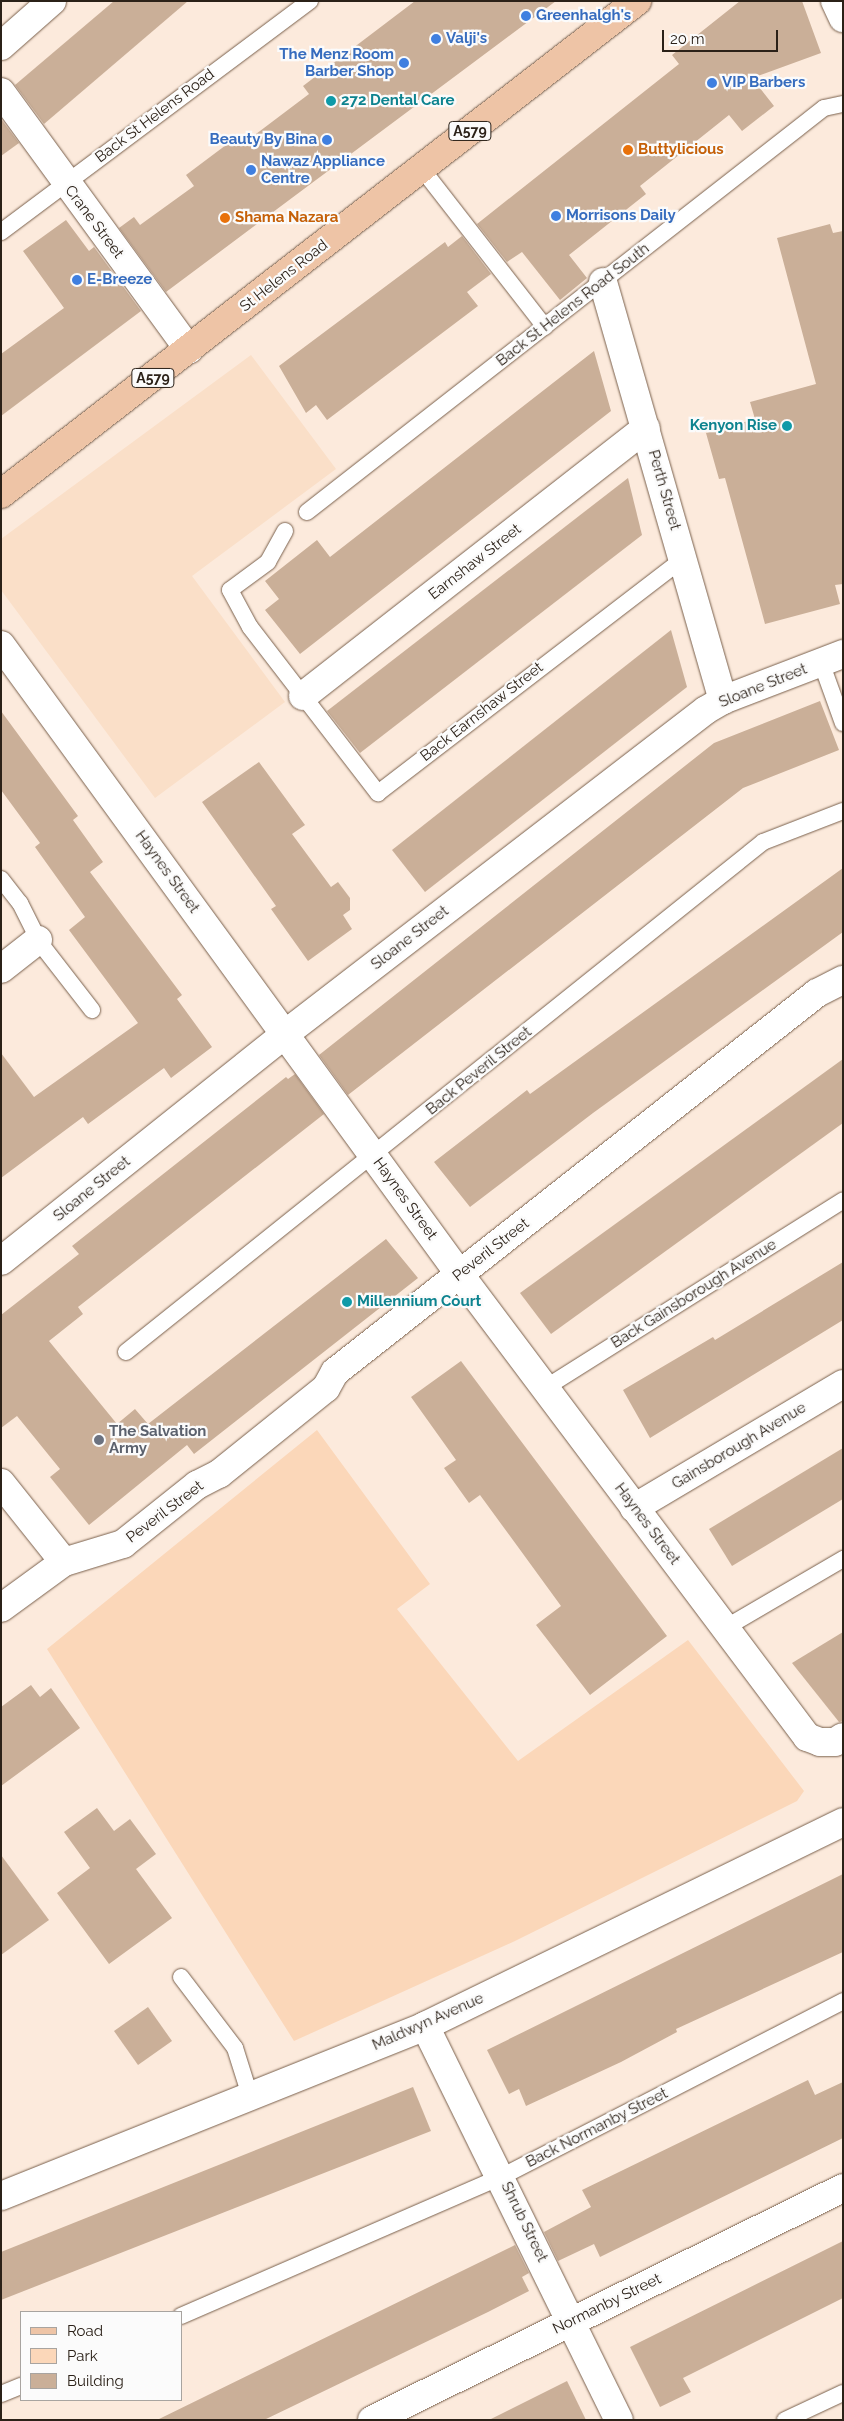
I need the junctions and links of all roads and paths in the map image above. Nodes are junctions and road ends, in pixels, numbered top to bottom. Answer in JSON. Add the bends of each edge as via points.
{"nodes":[{"id":1,"x":52,"y":1,"type":"edge"},
{"id":2,"x":310,"y":1,"type":"edge"},
{"id":3,"x":637,"y":1,"type":"edge"},
{"id":4,"x":835,"y":1,"type":"edge"},
{"id":5,"x":843,"y":18,"type":"edge"},
{"id":6,"x":1,"y":46,"type":"edge"},
{"id":7,"x":1,"y":92,"type":"edge"},
{"id":8,"x":843,"y":104,"type":"edge"},
{"id":9,"x":422,"y":169,"type":"junction"},
{"id":10,"x":65,"y":183,"type":"junction"},
{"id":11,"x":1,"y":232,"type":"edge"},
{"id":12,"x":603,"y":282,"type":"junction"},
{"id":13,"x":545,"y":327,"type":"junction"},
{"id":14,"x":188,"y":350,"type":"junction"},
{"id":15,"x":646,"y":428,"type":"junction"},
{"id":16,"x":1,"y":494,"type":"edge"},
{"id":17,"x":307,"y":512,"type":"dead end"},
{"id":18,"x":285,"y":531,"type":"dead end"},
{"id":19,"x":684,"y":558,"type":"junction"},
{"id":20,"x":1,"y":645,"type":"edge"},
{"id":21,"x":832,"y":658,"type":"edge"},
{"id":22,"x":303,"y":696,"type":"junction"},
{"id":23,"x":723,"y":700,"type":"junction"},
{"id":24,"x":843,"y":723,"type":"edge"},
{"id":25,"x":843,"y":811,"type":"edge"},
{"id":26,"x":1,"y":879,"type":"edge"},
{"id":27,"x":38,"y":940,"type":"junction"},
{"id":28,"x":1,"y":969,"type":"edge"},
{"id":29,"x":843,"y":980,"type":"edge"},
{"id":30,"x":92,"y":1010,"type":"dead end"},
{"id":31,"x":285,"y":1034,"type":"junction"},
{"id":32,"x":374,"y":1156,"type":"junction"},
{"id":33,"x":843,"y":1200,"type":"edge"},
{"id":34,"x":1,"y":1261,"type":"edge"},
{"id":35,"x":460,"y":1275,"type":"junction"},
{"id":36,"x":126,"y":1352,"type":"dead end"},
{"id":37,"x":843,"y":1384,"type":"edge"},
{"id":38,"x":545,"y":1388,"type":"junction"},
{"id":39,"x":1,"y":1483,"type":"edge"},
{"id":40,"x":634,"y":1508,"type":"junction"},
{"id":41,"x":843,"y":1559,"type":"edge"},
{"id":42,"x":64,"y":1562,"type":"junction"},
{"id":43,"x":1,"y":1608,"type":"edge"},
{"id":44,"x":725,"y":1628,"type":"junction"},
{"id":45,"x":831,"y":1740,"type":"edge"},
{"id":46,"x":843,"y":1822,"type":"edge"},
{"id":47,"x":181,"y":1977,"type":"dead end"},
{"id":48,"x":843,"y":2001,"type":"edge"},
{"id":49,"x":425,"y":2026,"type":"junction"},
{"id":50,"x":250,"y":2096,"type":"junction"},
{"id":51,"x":501,"y":2177,"type":"junction"},
{"id":52,"x":843,"y":2188,"type":"edge"},
{"id":53,"x":1,"y":2196,"type":"edge"},
{"id":54,"x":182,"y":2316,"type":"edge"},
{"id":55,"x":572,"y":2321,"type":"junction"},
{"id":56,"x":20,"y":2386,"type":"edge"},
{"id":57,"x":843,"y":2392,"type":"edge"},
{"id":58,"x":1,"y":2394,"type":"edge"},
{"id":59,"x":372,"y":2420,"type":"edge"},
{"id":60,"x":619,"y":2420,"type":"edge"},
{"id":61,"x":785,"y":2420,"type":"edge"}],
"edges":[{"from":1,"to":6,"type":"street"},
{"from":2,"to":10,"type":"lane","name":"Back St Helens Road"},
{"from":3,"to":9,"type":"main road","name":"St Helens Road","number":"A579"},
{"from":4,"to":5,"type":"street"},
{"from":7,"to":10,"type":"street","name":"Crane Street"},
{"from":8,"to":12,"type":"lane","name":"Back St Helens Road South","via":[[824,108]]},
{"from":9,"to":13,"type":"lane"},
{"from":9,"to":14,"type":"main road","name":"St Helens Road","number":"A579"},
{"from":10,"to":11,"type":"lane","name":"Back St Helens Road"},
{"from":10,"to":14,"type":"street","name":"Crane Street"},
{"from":12,"to":13,"type":"lane","name":"Back St Helens Road South"},
{"from":12,"to":15,"type":"street","name":"Perth Street"},
{"from":13,"to":17,"type":"lane","name":"Back St Helens Road South"},
{"from":14,"to":16,"type":"main road","name":"St Helens Road","number":"A579"},
{"from":15,"to":19,"type":"street","name":"Perth Street"},
{"from":15,"to":22,"type":"street","name":"Earnshaw Street"},
{"from":18,"to":22,"type":"lane","via":[[268,562],[230,590],[250,627]]},
{"from":19,"to":22,"type":"lane","name":"Back Earnshaw Street","via":[[378,793]]},
{"from":19,"to":23,"type":"street","name":"Perth Street"},
{"from":20,"to":31,"type":"street","name":"Haynes Street"},
{"from":21,"to":23,"type":"street","name":"Sloane Street"},
{"from":21,"to":24,"type":"lane"},
{"from":23,"to":31,"type":"street","name":"Sloane Street"},
{"from":25,"to":32,"type":"lane","name":"Back Peveril Street","via":[[763,842]]},
{"from":26,"to":27,"type":"lane","via":[[20,904]]},
{"from":27,"to":28,"type":"street"},
{"from":27,"to":30,"type":"lane"},
{"from":29,"to":35,"type":"street","name":"Peveril Street","via":[[817,993]]},
{"from":31,"to":32,"type":"street","name":"Haynes Street"},
{"from":31,"to":34,"type":"street","name":"Sloane Street"},
{"from":32,"to":35,"type":"street","name":"Haynes Street"},
{"from":32,"to":36,"type":"lane","name":"Back Peveril Street"},
{"from":33,"to":38,"type":"lane","name":"Back Gainsborough Avenue"},
{"from":35,"to":38,"type":"street","name":"Haynes Street"},
{"from":35,"to":42,"type":"street","name":"Peveril Street","via":[[335,1372],[326,1388],[219,1474],[197,1485],[123,1544]]},
{"from":37,"to":40,"type":"street","name":"Gainsborough Avenue"},
{"from":38,"to":40,"type":"street","name":"Haynes Street"},
{"from":39,"to":42,"type":"street"},
{"from":40,"to":44,"type":"street","name":"Haynes Street"},
{"from":41,"to":44,"type":"lane"},
{"from":42,"to":43,"type":"street","name":"Peveril Street"},
{"from":44,"to":45,"type":"street","name":"Haynes Street","via":[[807,1736]]},
{"from":46,"to":49,"type":"street","name":"Maldwyn Avenue"},
{"from":47,"to":50,"type":"lane","via":[[235,2048]]},
{"from":48,"to":51,"type":"lane","name":"Back Normanby Street"},
{"from":49,"to":50,"type":"street","name":"Maldwyn Avenue"},
{"from":49,"to":51,"type":"street","name":"Shrub Street"},
{"from":50,"to":53,"type":"street","name":"Maldwyn Avenue"},
{"from":51,"to":54,"type":"lane","name":"Back Normanby Street"},
{"from":51,"to":55,"type":"street","name":"Shrub Street"},
{"from":52,"to":55,"type":"street","name":"Normanby Street"},
{"from":55,"to":59,"type":"street","name":"Normanby Street"},
{"from":55,"to":60,"type":"street","name":"Shrub Street"},
{"from":56,"to":58,"type":"lane"},
{"from":57,"to":61,"type":"lane"}]}
